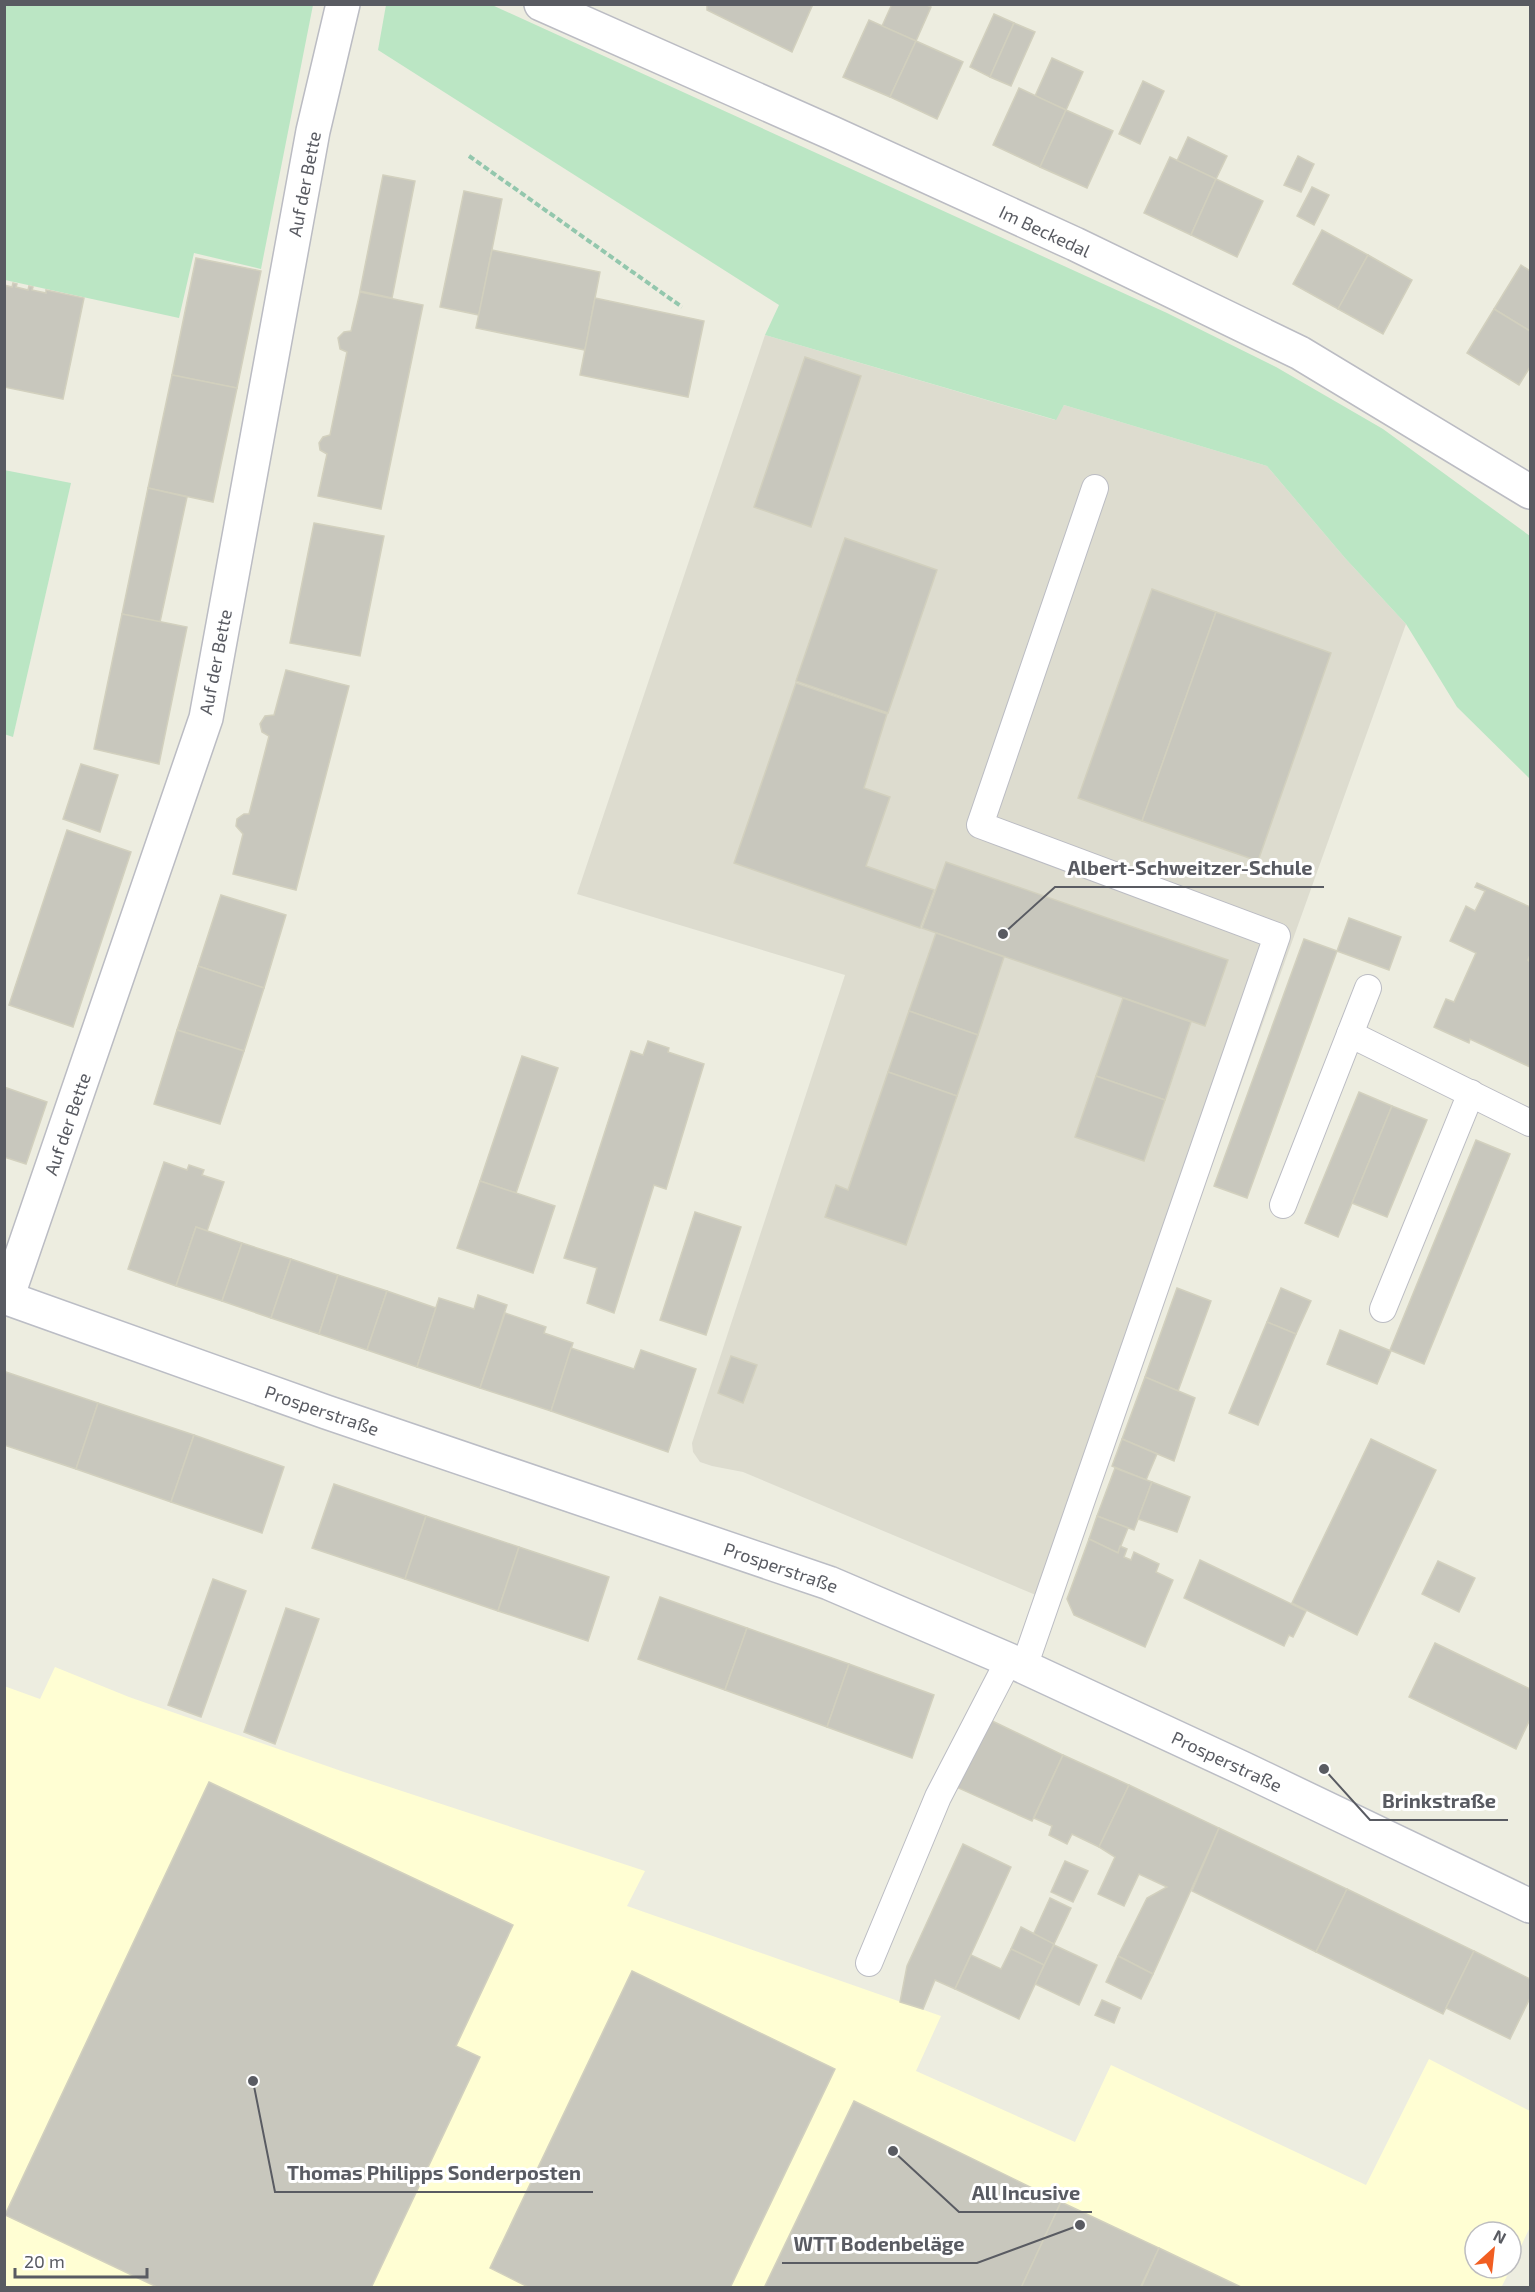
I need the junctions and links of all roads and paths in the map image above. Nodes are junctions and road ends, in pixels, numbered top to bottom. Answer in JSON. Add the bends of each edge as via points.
{"nodes":[{"id":1,"x":343,"y":4,"type":"edge"},
{"id":2,"x":541,"y":4,"type":"edge"},
{"id":3,"x":469,"y":156,"type":"dead end"},
{"id":4,"x":682,"y":307,"type":"dead end"},
{"id":5,"x":1095,"y":488,"type":"dead end"},
{"id":6,"x":1530,"y":492,"type":"edge"},
{"id":7,"x":1368,"y":988,"type":"dead end"},
{"id":8,"x":1350,"y":1034,"type":"junction"},
{"id":9,"x":1471,"y":1093,"type":"junction"},
{"id":10,"x":1530,"y":1123,"type":"edge"},
{"id":11,"x":1283,"y":1205,"type":"dead end"},
{"id":12,"x":6,"y":1298,"type":"edge"},
{"id":13,"x":1383,"y":1310,"type":"dead end"},
{"id":14,"x":1016,"y":1663,"type":"junction"},
{"id":15,"x":1530,"y":1906,"type":"edge"},
{"id":16,"x":869,"y":1963,"type":"dead end"}],
"edges":[{"from":1,"to":12,"type":"street","name":"Auf der Bette","via":[[313,131],[206,718]]},
{"from":2,"to":6,"type":"street","name":"Im Beckedal","via":[[1075,244],[1300,352]]},
{"from":3,"to":4,"type":"path"},
{"from":5,"to":14,"type":"lane","via":[[980,825],[1277,936]]},
{"from":7,"to":8,"type":"lane"},
{"from":8,"to":9,"type":"lane"},
{"from":8,"to":11,"type":"lane"},
{"from":9,"to":10,"type":"lane"},
{"from":9,"to":13,"type":"lane"},
{"from":12,"to":14,"type":"street","name":"Prosperstraße","via":[[326,1412],[829,1583]]},
{"from":14,"to":15,"type":"street","name":"Prosperstraße"},
{"from":14,"to":16,"type":"lane","via":[[938,1797]]}]}
